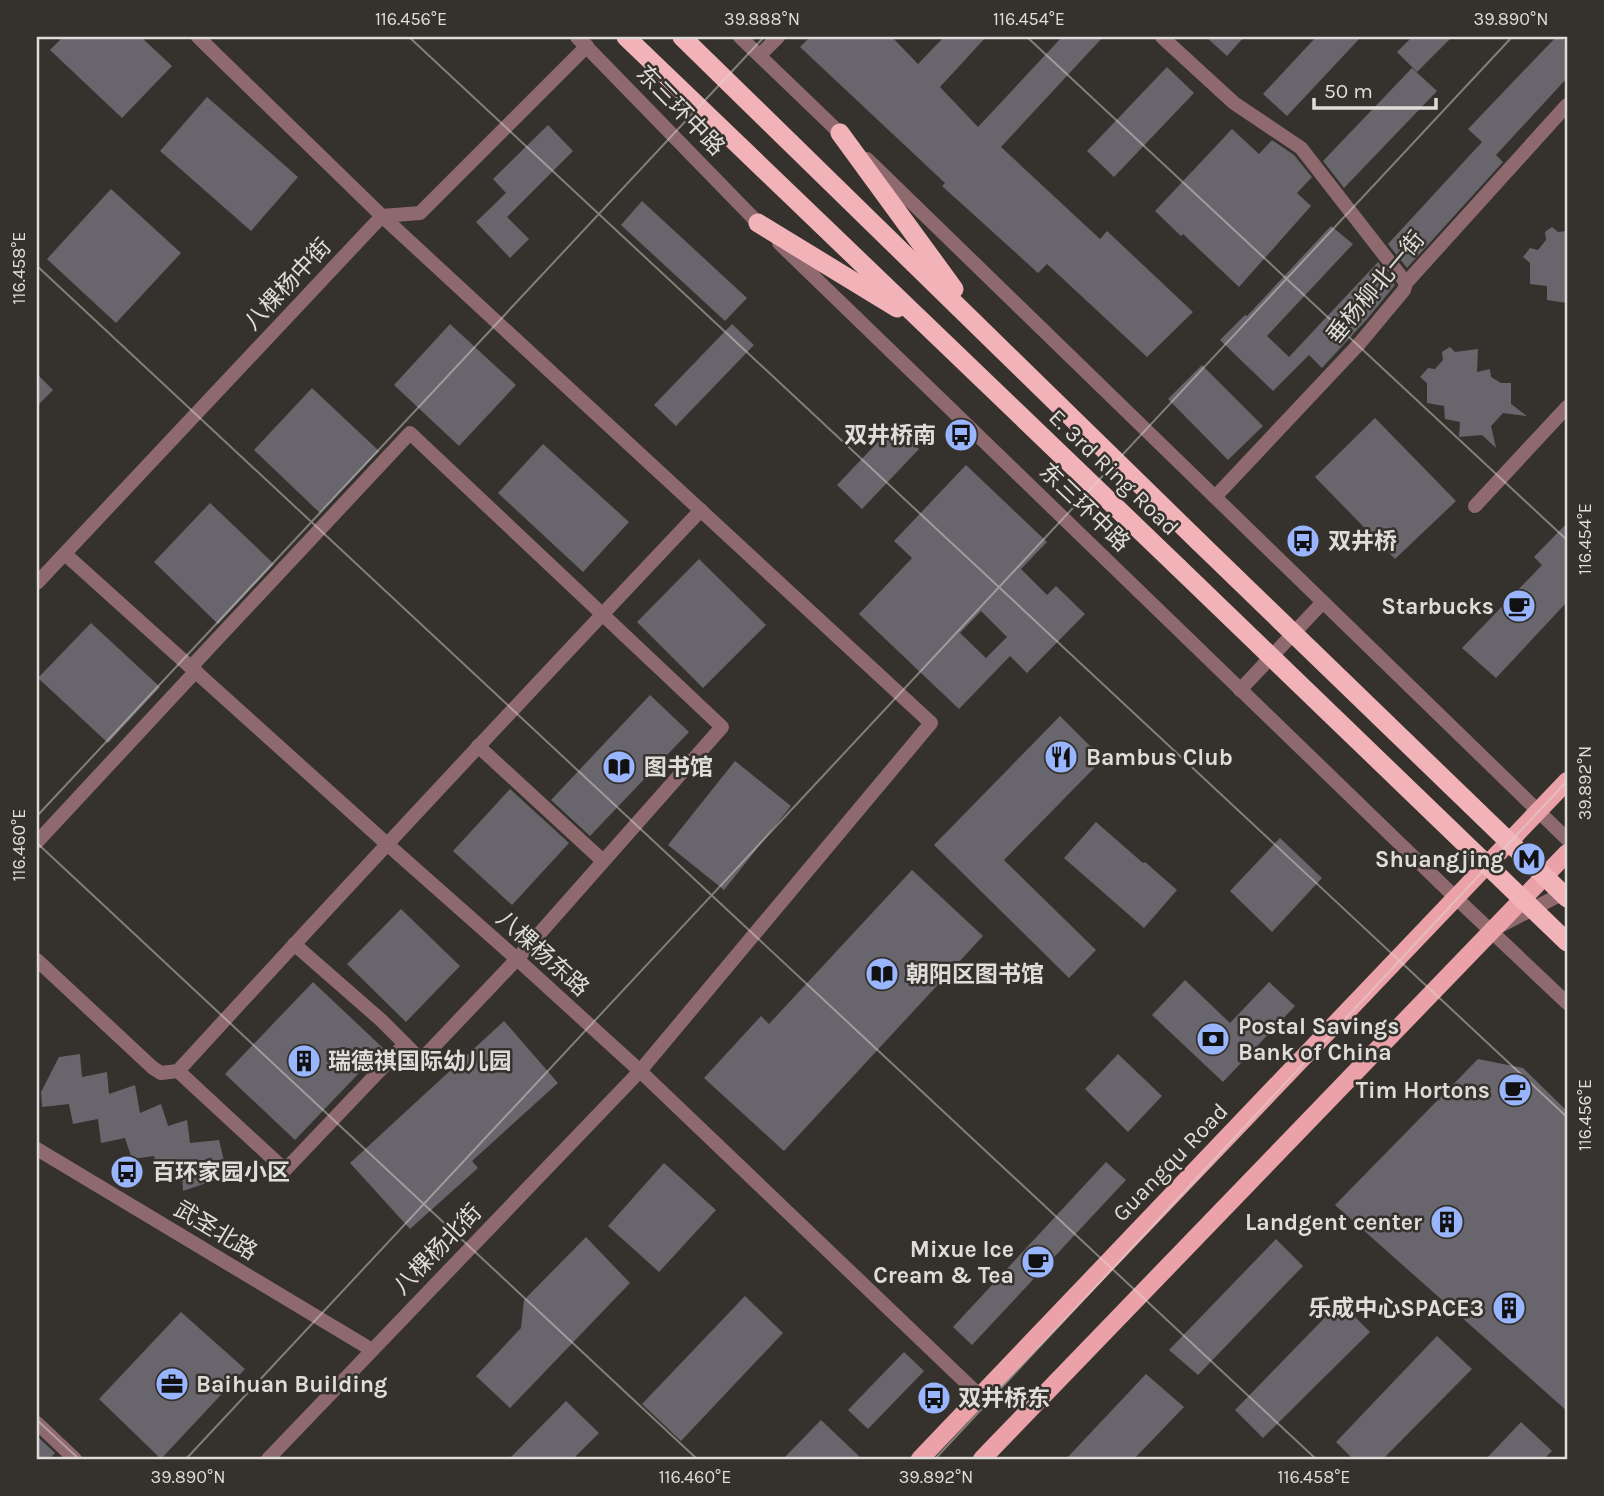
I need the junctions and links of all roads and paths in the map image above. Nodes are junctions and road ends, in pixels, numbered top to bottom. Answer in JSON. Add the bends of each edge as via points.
{"nodes":[{"id":1,"x":198,"y":37,"type":"edge"},
{"id":2,"x":626,"y":37,"type":"edge"},
{"id":3,"x":682,"y":37,"type":"edge"},
{"id":4,"x":740,"y":37,"type":"edge"},
{"id":5,"x":778,"y":37,"type":"edge"},
{"id":6,"x":1162,"y":37,"type":"edge"},
{"id":7,"x":582,"y":41,"type":"edge"},
{"id":8,"x":760,"y":55,"type":"junction"},
{"id":9,"x":1567,"y":105,"type":"edge"},
{"id":10,"x":840,"y":133,"type":"junction"},
{"id":11,"x":382,"y":216,"type":"junction"},
{"id":12,"x":758,"y":223,"type":"junction"},
{"id":13,"x":1406,"y":283,"type":"junction"},
{"id":14,"x":928,"y":327,"type":"junction"},
{"id":15,"x":987,"y":335,"type":"junction"},
{"id":16,"x":1567,"y":407,"type":"edge"},
{"id":17,"x":1215,"y":497,"type":"junction"},
{"id":18,"x":1475,"y":506,"type":"dead end"},
{"id":19,"x":701,"y":510,"type":"junction"},
{"id":20,"x":65,"y":554,"type":"junction"},
{"id":21,"x":37,"y":583,"type":"edge"},
{"id":22,"x":1323,"y":602,"type":"junction"},
{"id":23,"x":603,"y":614,"type":"junction"},
{"id":24,"x":193,"y":669,"type":"junction"},
{"id":25,"x":1240,"y":690,"type":"junction"},
{"id":26,"x":478,"y":746,"type":"junction"},
{"id":27,"x":1567,"y":781,"type":"edge"},
{"id":28,"x":1538,"y":810,"type":"junction"},
{"id":29,"x":1567,"y":839,"type":"edge"},
{"id":30,"x":37,"y":842,"type":"edge"},
{"id":31,"x":387,"y":844,"type":"junction"},
{"id":32,"x":1567,"y":853,"type":"edge"},
{"id":33,"x":603,"y":861,"type":"junction"},
{"id":34,"x":1567,"y":891,"type":"edge"},
{"id":35,"x":1456,"y":898,"type":"junction"},
{"id":36,"x":1567,"y":898,"type":"edge"},
{"id":37,"x":1491,"y":931,"type":"junction"},
{"id":38,"x":1567,"y":942,"type":"edge"},
{"id":39,"x":294,"y":944,"type":"junction"},
{"id":40,"x":517,"y":959,"type":"junction"},
{"id":41,"x":37,"y":960,"type":"edge"},
{"id":42,"x":1567,"y":1003,"type":"edge"},
{"id":43,"x":405,"y":1044,"type":"junction"},
{"id":44,"x":178,"y":1071,"type":"junction"},
{"id":45,"x":640,"y":1071,"type":"junction"},
{"id":46,"x":37,"y":1149,"type":"edge"},
{"id":47,"x":372,"y":1350,"type":"junction"},
{"id":48,"x":980,"y":1396,"type":"junction"},
{"id":49,"x":37,"y":1423,"type":"edge"},
{"id":50,"x":75,"y":1459,"type":"edge"},
{"id":51,"x":268,"y":1459,"type":"edge"},
{"id":52,"x":920,"y":1459,"type":"edge"},
{"id":53,"x":982,"y":1459,"type":"edge"}],
"edges":[{"from":1,"to":11,"type":"street"},
{"from":2,"to":14,"type":"highway","name":"E. 3rd Ring Road"},
{"from":3,"to":15,"type":"highway","name":"E. 3rd Ring Road"},
{"from":4,"to":8,"type":"street"},
{"from":5,"to":8,"type":"street"},
{"from":6,"to":13,"type":"street","via":[[1234,103],[1301,148]]},
{"from":7,"to":11,"type":"street","via":[[419,213]]},
{"from":7,"to":12,"type":"street","name":"东三环中路"},
{"from":8,"to":10,"type":"street"},
{"from":9,"to":13,"type":"street","name":"垂杨柳北一街"},
{"from":10,"to":15,"type":"highway"},
{"from":10,"to":17,"type":"street"},
{"from":11,"to":19,"type":"street"},
{"from":11,"to":20,"type":"street","name":"八棵杨中街"},
{"from":12,"to":14,"type":"highway"},
{"from":12,"to":25,"type":"street","name":"东三环中路"},
{"from":13,"to":17,"type":"street","name":"垂杨柳北一街","via":[[1359,344]]},
{"from":14,"to":38,"type":"highway","name":"E. 3rd Ring Road","bridge":true},
{"from":15,"to":36,"type":"highway","name":"E. 3rd Ring Road","bridge":true},
{"from":16,"to":18,"type":"street"},
{"from":17,"to":22,"type":"street"},
{"from":19,"to":23,"type":"street"},
{"from":19,"to":45,"type":"street","name":"八棵杨北街","via":[[931,723]]},
{"from":20,"to":21,"type":"street","name":"八棵杨中街"},
{"from":20,"to":24,"type":"street","name":"八棵杨东路"},
{"from":22,"to":25,"type":"street"},
{"from":22,"to":28,"type":"street"},
{"from":23,"to":24,"type":"street","via":[[410,433]]},
{"from":23,"to":26,"type":"street"},
{"from":23,"to":33,"type":"street","via":[[722,727]]},
{"from":24,"to":30,"type":"street"},
{"from":24,"to":31,"type":"street","name":"八棵杨东路"},
{"from":25,"to":35,"type":"street","name":"东三环中路"},
{"from":26,"to":31,"type":"street"},
{"from":26,"to":33,"type":"street"},
{"from":27,"to":28,"type":"main road","name":"Guangqu Road"},
{"from":28,"to":29,"type":"street"},
{"from":28,"to":35,"type":"main road","name":"Guangqu Road"},
{"from":31,"to":39,"type":"street"},
{"from":31,"to":40,"type":"street","name":"八棵杨东路"},
{"from":32,"to":37,"type":"main road"},
{"from":33,"to":40,"type":"street"},
{"from":34,"to":37,"type":"street"},
{"from":35,"to":37,"type":"street","name":"东三环中路"},
{"from":35,"to":48,"type":"main road","name":"Guangqu Road"},
{"from":37,"to":42,"type":"street","name":"东三环中路"},
{"from":37,"to":53,"type":"main road"},
{"from":39,"to":43,"type":"street"},
{"from":39,"to":44,"type":"street"},
{"from":40,"to":43,"type":"street","via":[[421,1060]]},
{"from":40,"to":45,"type":"street","name":"八棵杨东路"},
{"from":41,"to":44,"type":"street","via":[[153,1068],[161,1073]]},
{"from":43,"to":44,"type":"street","via":[[285,1170]]},
{"from":45,"to":47,"type":"street","name":"八棵杨北街"},
{"from":45,"to":48,"type":"street","name":"八棵杨东路"},
{"from":46,"to":47,"type":"street","name":"武圣北路"},
{"from":47,"to":51,"type":"street","name":"八棵杨北街"},
{"from":48,"to":52,"type":"main road","name":"Guangqu Road"},
{"from":49,"to":50,"type":"street"}]}
